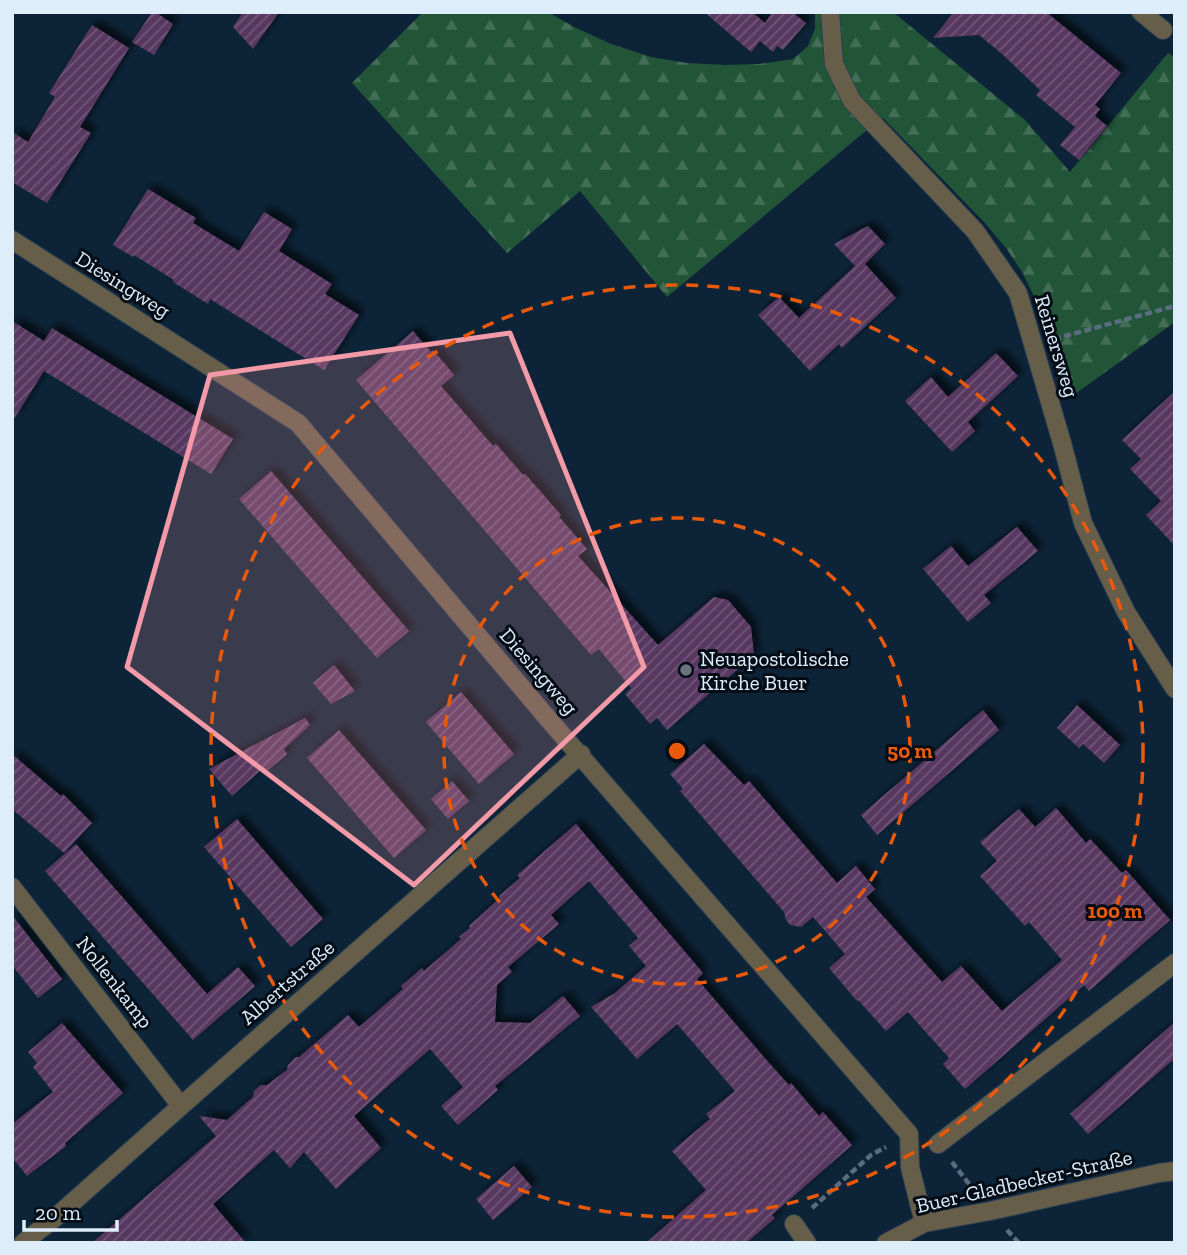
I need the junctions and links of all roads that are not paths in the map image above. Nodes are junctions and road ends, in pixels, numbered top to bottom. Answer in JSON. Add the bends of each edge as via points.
{"nodes":[{"id":1,"x":830,"y":12,"type":"edge"},
{"id":2,"x":1141,"y":12,"type":"edge"},
{"id":3,"x":1163,"y":30,"type":"dead end"},
{"id":4,"x":12,"y":240,"type":"edge"},
{"id":5,"x":1175,"y":689,"type":"edge"},
{"id":6,"x":581,"y":754,"type":"junction"},
{"id":7,"x":12,"y":887,"type":"edge"},
{"id":8,"x":1175,"y":963,"type":"edge"},
{"id":9,"x":181,"y":1106,"type":"junction"},
{"id":10,"x":938,"y":1144,"type":"dead end"},
{"id":11,"x":1175,"y":1171,"type":"edge"},
{"id":12,"x":924,"y":1223,"type":"junction"},
{"id":13,"x":794,"y":1224,"type":"road end"},
{"id":14,"x":23,"y":1243,"type":"edge"},
{"id":15,"x":807,"y":1243,"type":"edge"},
{"id":16,"x":886,"y":1243,"type":"edge"}],
"edges":[{"from":1,"to":5,"type":"street","name":"Reinersweg","via":[[834,64],[852,101],[975,231],[1018,293],[1083,523],[1126,612]]},
{"from":2,"to":3,"type":"street"},
{"from":4,"to":6,"type":"street","name":"Diesingweg","via":[[298,423]]},
{"from":6,"to":9,"type":"street","name":"Albertstraße"},
{"from":6,"to":12,"type":"street","name":"Diesingweg","via":[[909,1134],[909,1167]]},
{"from":7,"to":9,"type":"street","name":"Nollenkamp"},
{"from":8,"to":10,"type":"street"},
{"from":9,"to":14,"type":"street","name":"Albertstraße"},
{"from":11,"to":12,"type":"street","name":"Buer-Gladbecker-Straße"},
{"from":12,"to":16,"type":"street","name":"Buer-Gladbecker-Straße"},
{"from":13,"to":15,"type":"street"}]}
